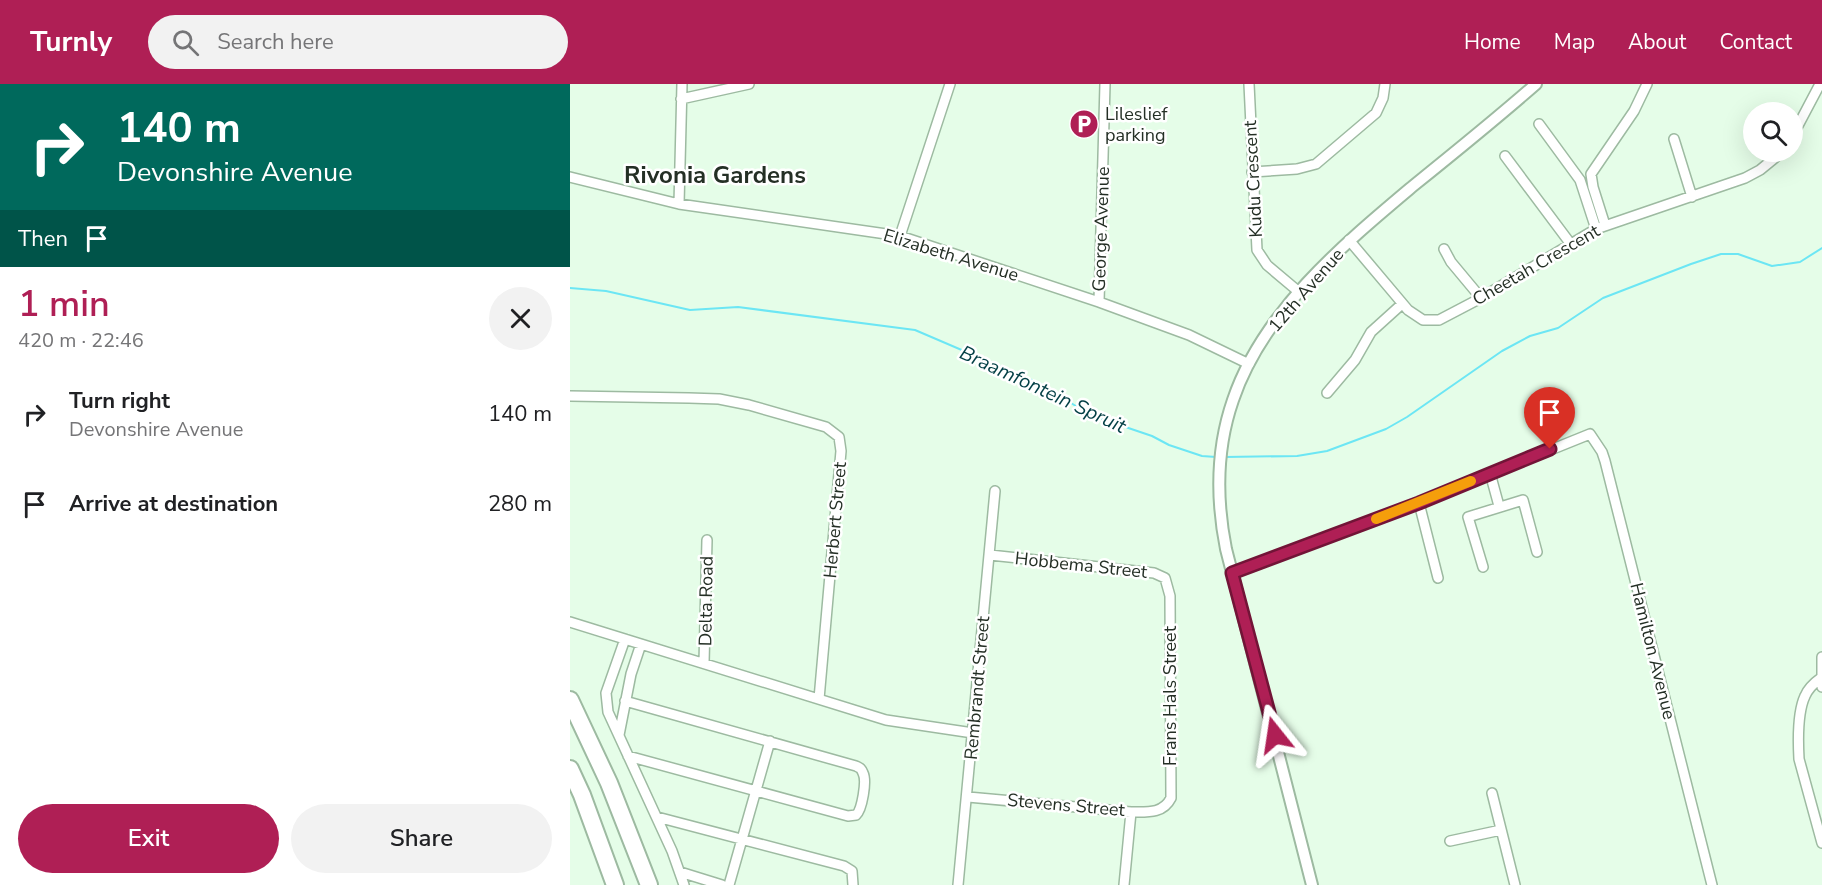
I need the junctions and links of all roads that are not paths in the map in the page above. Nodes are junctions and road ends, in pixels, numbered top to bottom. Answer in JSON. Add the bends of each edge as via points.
{"nodes":[{"id":1,"x":682,"y":84,"type":"edge"},
{"id":2,"x":749,"y":84,"type":"edge"},
{"id":3,"x":950,"y":84,"type":"edge"},
{"id":4,"x":1105,"y":84,"type":"edge"},
{"id":5,"x":1250,"y":84,"type":"edge"},
{"id":6,"x":1384,"y":84,"type":"edge"},
{"id":7,"x":1536,"y":84,"type":"edge"},
{"id":8,"x":1647,"y":84,"type":"edge"},
{"id":9,"x":1820,"y":84,"type":"edge"},
{"id":10,"x":681,"y":99,"type":"junction"},
{"id":11,"x":1803,"y":116,"type":"edge"},
{"id":12,"x":1539,"y":124,"type":"dead end"},
{"id":13,"x":1674,"y":139,"type":"dead end"},
{"id":14,"x":1505,"y":156,"type":"dead end"},
{"id":15,"x":1770,"y":162,"type":"edge"},
{"id":16,"x":1252,"y":172,"type":"junction"},
{"id":17,"x":570,"y":177,"type":"edge"},
{"id":18,"x":1692,"y":197,"type":"junction"},
{"id":19,"x":679,"y":204,"type":"junction"},
{"id":20,"x":1600,"y":227,"type":"junction"},
{"id":21,"x":900,"y":236,"type":"junction"},
{"id":22,"x":1349,"y":240,"type":"junction"},
{"id":23,"x":1570,"y":243,"type":"junction"},
{"id":24,"x":1444,"y":249,"type":"dead end"},
{"id":25,"x":1299,"y":292,"type":"junction"},
{"id":26,"x":1481,"y":297,"type":"junction"},
{"id":27,"x":1099,"y":302,"type":"junction"},
{"id":28,"x":1402,"y":304,"type":"junction"},
{"id":29,"x":1249,"y":364,"type":"junction"},
{"id":30,"x":1327,"y":393,"type":"dead end"},
{"id":31,"x":570,"y":396,"type":"edge"},
{"id":32,"x":1490,"y":473,"type":"junction"},
{"id":33,"x":995,"y":491,"type":"dead end"},
{"id":34,"x":1419,"y":503,"type":"junction"},
{"id":35,"x":1499,"y":506,"type":"junction"},
{"id":36,"x":707,"y":540,"type":"dead end"},
{"id":37,"x":1537,"y":552,"type":"dead end"},
{"id":38,"x":990,"y":555,"type":"junction"},
{"id":39,"x":1483,"y":567,"type":"dead end"},
{"id":40,"x":1232,"y":573,"type":"junction"},
{"id":41,"x":1438,"y":578,"type":"dead end"},
{"id":42,"x":1168,"y":583,"type":"joint"},
{"id":43,"x":570,"y":622,"type":"edge"},
{"id":44,"x":625,"y":639,"type":"junction"},
{"id":45,"x":641,"y":644,"type":"junction"},
{"id":46,"x":1822,"y":657,"type":"edge"},
{"id":47,"x":704,"y":663,"type":"junction"},
{"id":48,"x":1821,"y":683,"type":"edge"},
{"id":49,"x":819,"y":699,"type":"junction"},
{"id":50,"x":570,"y":700,"type":"edge"},
{"id":51,"x":625,"y":701,"type":"junction"},
{"id":52,"x":973,"y":733,"type":"junction"},
{"id":53,"x":619,"y":735,"type":"junction"},
{"id":54,"x":770,"y":741,"type":"junction"},
{"id":55,"x":628,"y":756,"type":"junction"},
{"id":56,"x":571,"y":772,"type":"edge"},
{"id":57,"x":757,"y":789,"type":"junction"},
{"id":58,"x":1492,"y":793,"type":"dead end"},
{"id":59,"x":968,"y":796,"type":"junction"},
{"id":60,"x":1164,"y":808,"type":"joint"},
{"id":61,"x":1131,"y":812,"type":"junction"},
{"id":62,"x":657,"y":817,"type":"junction"},
{"id":63,"x":1502,"y":830,"type":"junction"},
{"id":64,"x":742,"y":839,"type":"junction"},
{"id":65,"x":1450,"y":841,"type":"dead end"},
{"id":66,"x":1822,"y":843,"type":"edge"},
{"id":67,"x":680,"y":872,"type":"junction"},
{"id":68,"x":615,"y":885,"type":"edge"},
{"id":69,"x":649,"y":885,"type":"edge"},
{"id":70,"x":684,"y":885,"type":"edge"},
{"id":71,"x":722,"y":885,"type":"edge"},
{"id":72,"x":729,"y":885,"type":"edge"},
{"id":73,"x":853,"y":885,"type":"edge"},
{"id":74,"x":958,"y":885,"type":"edge"},
{"id":75,"x":1124,"y":885,"type":"edge"},
{"id":76,"x":1312,"y":885,"type":"edge"},
{"id":77,"x":1515,"y":885,"type":"edge"},
{"id":78,"x":1712,"y":885,"type":"edge"}],
"edges":[{"from":1,"to":10,"type":"street"},
{"from":2,"to":10,"type":"street"},
{"from":3,"to":21,"type":"street"},
{"from":4,"to":27,"type":"street","name":"George Avenue"},
{"from":5,"to":16,"type":"street","name":"Kudu Crescent"},
{"from":6,"to":16,"type":"street","via":[[1376,114],[1316,164]]},
{"from":7,"to":22,"type":"street","name":"12th Avenue"},
{"from":8,"to":20,"type":"street","via":[[1634,111],[1591,174]]},
{"from":9,"to":11,"type":"street"},
{"from":10,"to":19,"type":"street"},
{"from":12,"to":20,"type":"street","via":[[1580,180]]},
{"from":13,"to":18,"type":"street"},
{"from":14,"to":23,"type":"street"},
{"from":15,"to":18,"type":"street","name":"Cheetah Crescent","via":[[1745,178]]},
{"from":16,"to":25,"type":"street","name":"Kudu Crescent","via":[[1257,250],[1267,265]]},
{"from":17,"to":19,"type":"street","name":"Elizabeth Avenue"},
{"from":18,"to":20,"type":"street","name":"Cheetah Crescent"},
{"from":19,"to":21,"type":"street","name":"Elizabeth Avenue"},
{"from":20,"to":23,"type":"street","name":"Cheetah Crescent"},
{"from":21,"to":27,"type":"street","name":"Elizabeth Avenue"},
{"from":22,"to":25,"type":"street","name":"12th Avenue"},
{"from":22,"to":28,"type":"street","name":"Cheetah Crescent"},
{"from":23,"to":26,"type":"street","name":"Cheetah Crescent"},
{"from":24,"to":26,"type":"street"},
{"from":25,"to":29,"type":"street","name":"12th Avenue"},
{"from":26,"to":28,"type":"street","name":"Cheetah Crescent","via":[[1447,317],[1432,321],[1416,316]]},
{"from":27,"to":29,"type":"street","name":"Elizabeth Avenue","via":[[1189,334]]},
{"from":28,"to":30,"type":"street","via":[[1371,332],[1355,360]]},
{"from":29,"to":40,"type":"street","name":"12th Avenue","via":[[1232,402],[1219,465],[1218,500]]},
{"from":31,"to":49,"type":"street","name":"Herbert Street","via":[[719,399],[817,423],[839,437],[841,451]]},
{"from":32,"to":34,"type":"street"},
{"from":32,"to":35,"type":"street"},
{"from":32,"to":78,"type":"street","name":"Hamilton Avenue","via":[[1590,434],[1602,452]]},
{"from":33,"to":38,"type":"street","name":"Rembrandt Street"},
{"from":34,"to":40,"type":"street"},
{"from":34,"to":41,"type":"street"},
{"from":35,"to":37,"type":"street","via":[[1523,500]]},
{"from":35,"to":39,"type":"street","via":[[1468,517]]},
{"from":36,"to":47,"type":"street","name":"Delta Road"},
{"from":38,"to":42,"type":"street","name":"Hobbema Street","via":[[1154,573]]},
{"from":38,"to":52,"type":"street","name":"Rembrandt Street"},
{"from":40,"to":76,"type":"street","name":"12th Avenue"},
{"from":42,"to":60,"type":"street","name":"Frans Hals Street","via":[[1171,798]]},
{"from":43,"to":44,"type":"street"},
{"from":44,"to":45,"type":"street"},
{"from":44,"to":53,"type":"street","via":[[606,693],[608,712]]},
{"from":45,"to":47,"type":"street"},
{"from":45,"to":51,"type":"street"},
{"from":46,"to":48,"type":"street"},
{"from":47,"to":49,"type":"street"},
{"from":48,"to":66,"type":"street","via":[[1808,690],[1802,703],[1799,759]]},
{"from":49,"to":52,"type":"street","via":[[886,720]]},
{"from":50,"to":69,"type":"highway","via":[[609,783]]},
{"from":51,"to":53,"type":"street"},
{"from":51,"to":54,"type":"street"},
{"from":52,"to":59,"type":"street","name":"Rembrandt Street"},
{"from":53,"to":55,"type":"street"},
{"from":54,"to":57,"type":"street"},
{"from":54,"to":57,"type":"street","via":[[860,768],[864,777],[861,809],[848,816]]},
{"from":55,"to":57,"type":"street"},
{"from":55,"to":62,"type":"street"},
{"from":56,"to":68,"type":"highway"},
{"from":57,"to":64,"type":"street"},
{"from":58,"to":63,"type":"street"},
{"from":59,"to":61,"type":"street","name":"Stevens Street"},
{"from":59,"to":74,"type":"street","name":"Rembrandt Street"},
{"from":60,"to":61,"type":"street","name":"Stevens Street"},
{"from":61,"to":75,"type":"street"},
{"from":62,"to":64,"type":"street"},
{"from":62,"to":67,"type":"street"},
{"from":63,"to":65,"type":"street"},
{"from":63,"to":77,"type":"street"},
{"from":64,"to":72,"type":"street"},
{"from":64,"to":73,"type":"street","via":[[848,868],[853,874]]},
{"from":67,"to":70,"type":"street"},
{"from":67,"to":71,"type":"street"}]}
